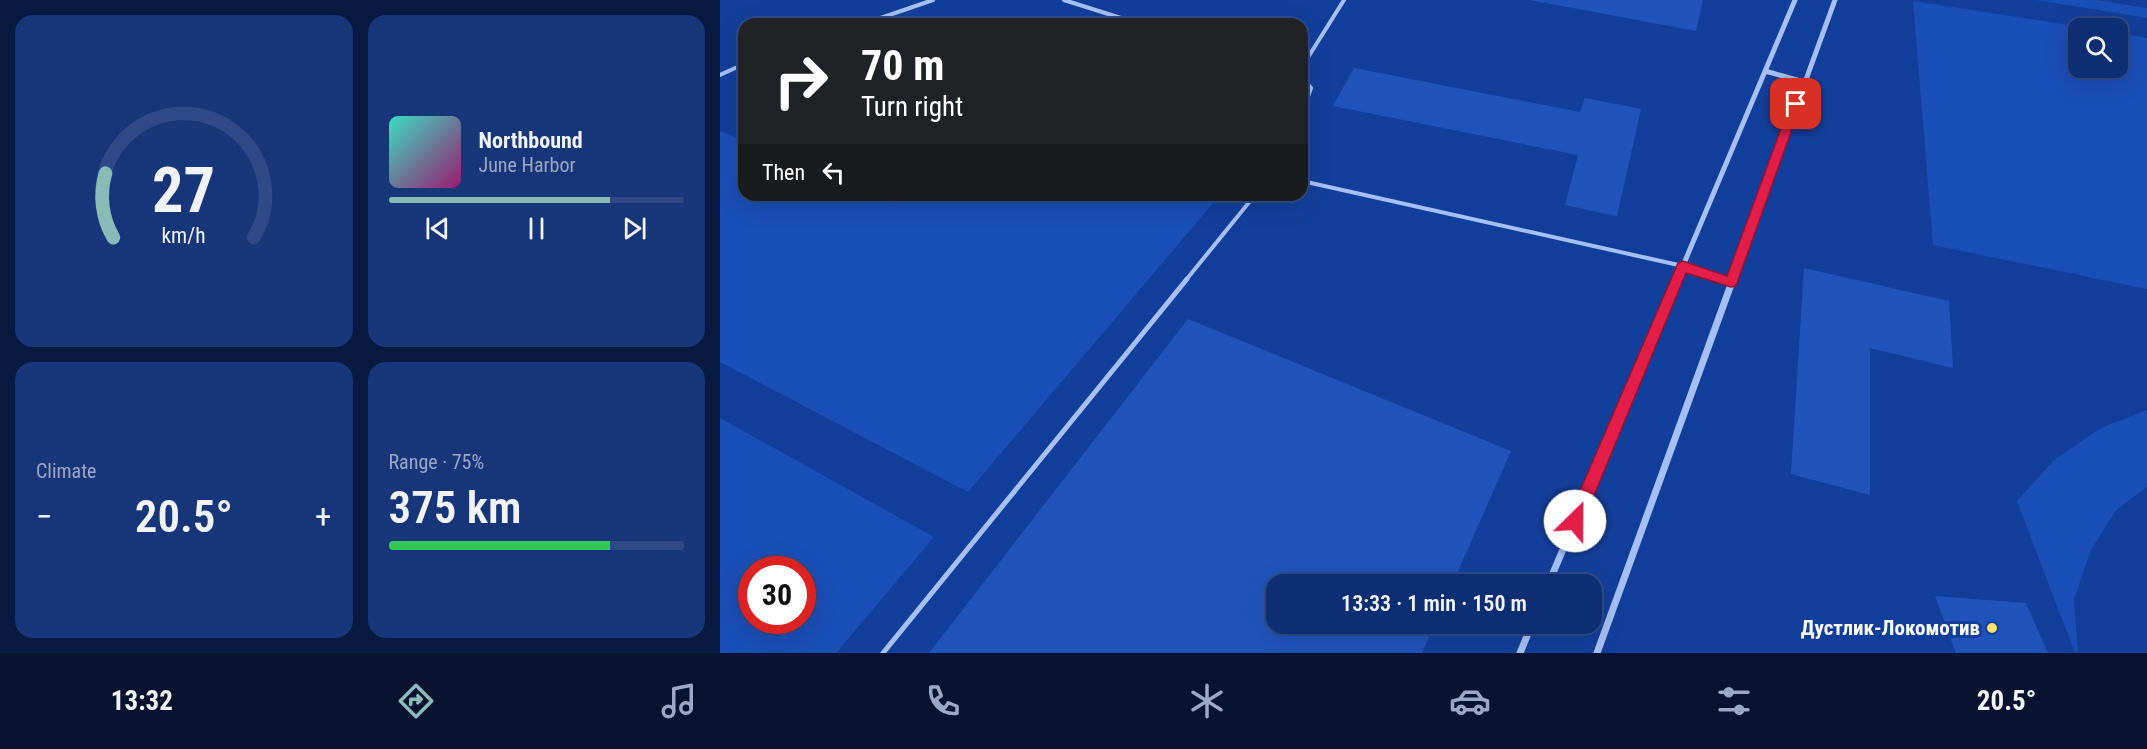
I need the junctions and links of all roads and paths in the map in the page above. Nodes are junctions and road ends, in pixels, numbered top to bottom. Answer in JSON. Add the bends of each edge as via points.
{"nodes":[{"id":1,"x":933,"y":0,"type":"edge"},
{"id":2,"x":1064,"y":0,"type":"edge"},
{"id":3,"x":1344,"y":0,"type":"edge"},
{"id":4,"x":1795,"y":0,"type":"edge"},
{"id":5,"x":1834,"y":0,"type":"edge"},
{"id":6,"x":880,"y":18,"type":"edge"},
{"id":7,"x":1121,"y":18,"type":"edge"},
{"id":8,"x":1308,"y":57,"type":"edge"},
{"id":9,"x":738,"y":67,"type":"edge"},
{"id":10,"x":1765,"y":71,"type":"junction"},
{"id":11,"x":720,"y":75,"type":"edge"},
{"id":12,"x":1804,"y":82,"type":"junction"},
{"id":13,"x":1308,"y":182,"type":"edge"},
{"id":14,"x":1250,"y":201,"type":"edge"},
{"id":15,"x":1683,"y":266,"type":"junction"},
{"id":16,"x":1731,"y":282,"type":"junction"},
{"id":17,"x":1553,"y":574,"type":"edge"},
{"id":18,"x":1528,"y":634,"type":"edge"},
{"id":19,"x":883,"y":653,"type":"edge"},
{"id":20,"x":1520,"y":653,"type":"edge"},
{"id":21,"x":1597,"y":653,"type":"edge"}],
"edges":[{"from":1,"to":6,"type":"lane"},
{"from":2,"to":7,"type":"lane"},
{"from":3,"to":8,"type":"lane"},
{"from":4,"to":10,"type":"street"},
{"from":5,"to":12,"type":"street"},
{"from":9,"to":11,"type":"lane"},
{"from":10,"to":12,"type":"street"},
{"from":10,"to":15,"type":"street"},
{"from":12,"to":16,"type":"street"},
{"from":13,"to":15,"type":"lane"},
{"from":14,"to":19,"type":"lane"},
{"from":15,"to":16,"type":"street"},
{"from":15,"to":17,"type":"street"},
{"from":16,"to":21,"type":"street"},
{"from":18,"to":20,"type":"street"}]}
